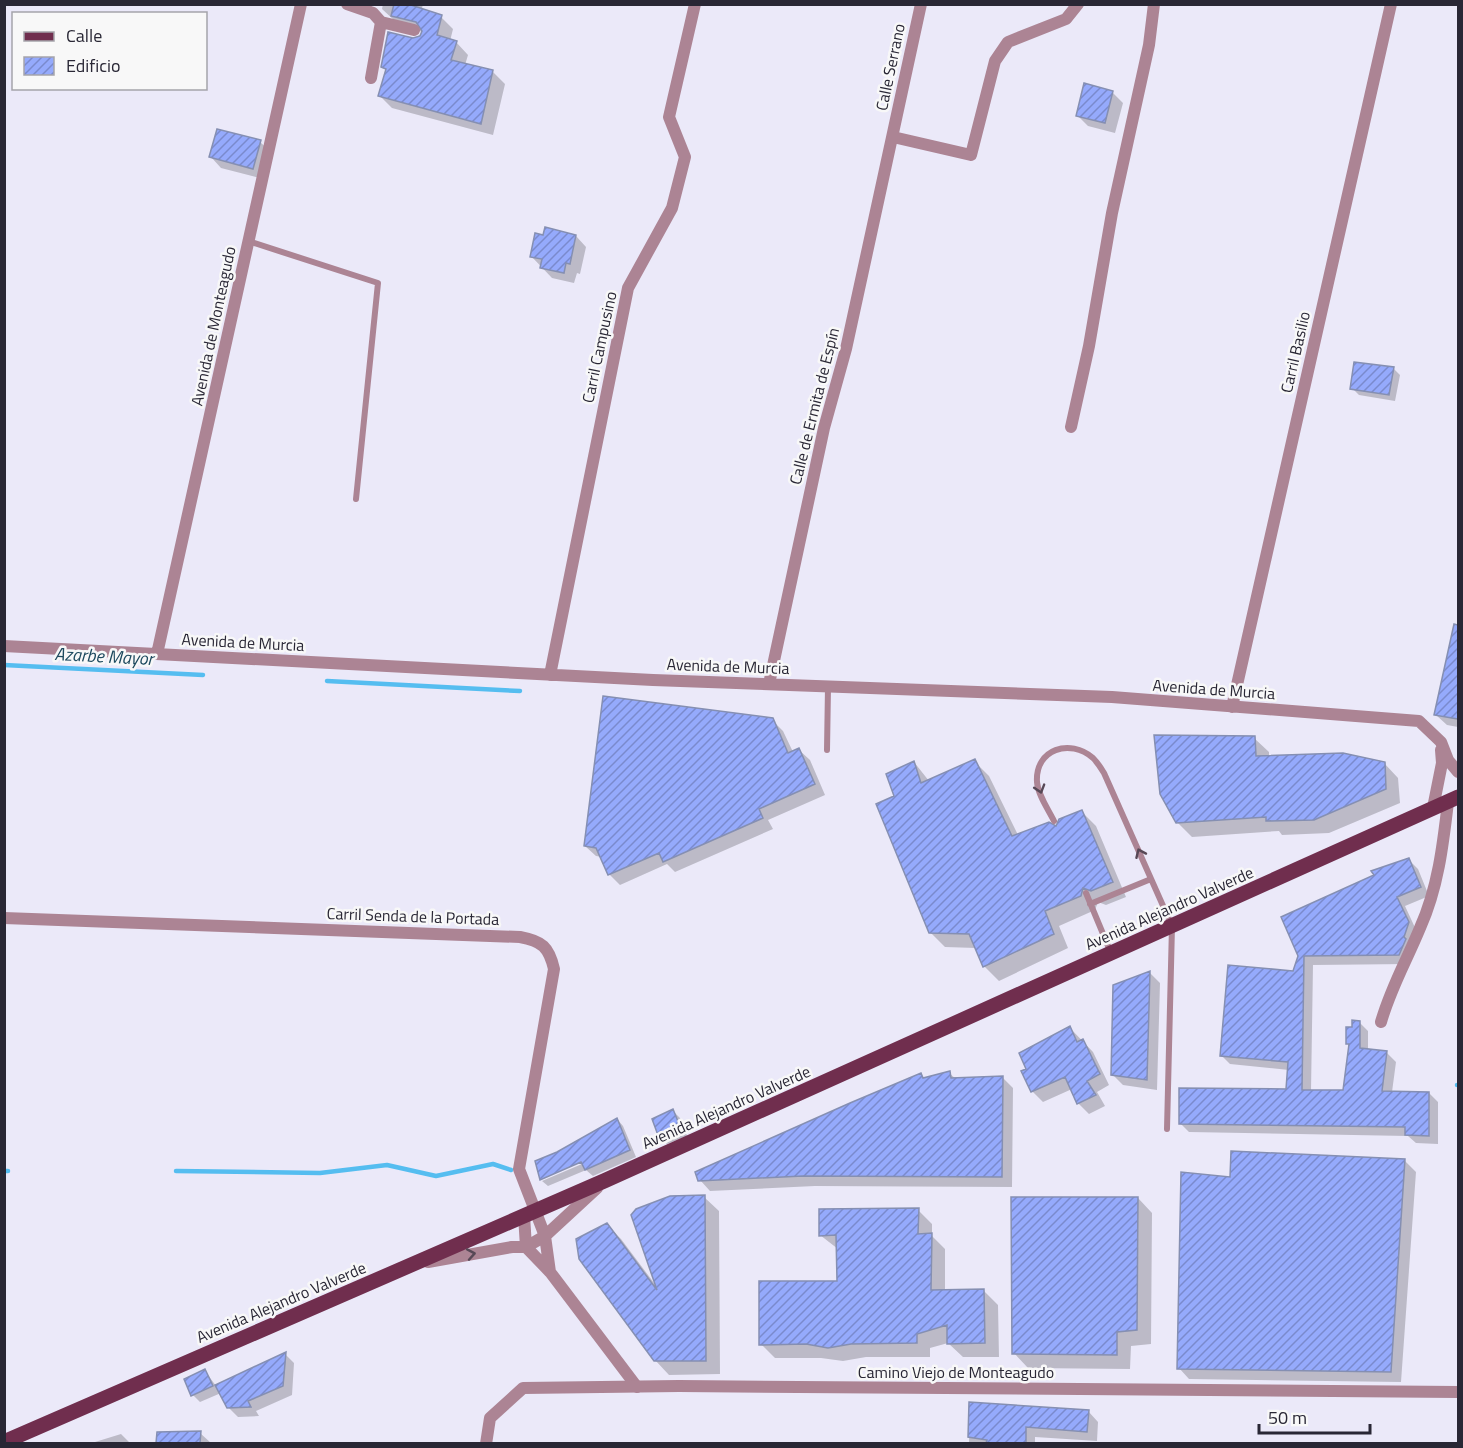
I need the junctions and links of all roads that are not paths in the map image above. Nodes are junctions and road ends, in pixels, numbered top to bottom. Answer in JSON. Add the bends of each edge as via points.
{"nodes":[{"id":1,"x":301,"y":4,"type":"edge"},
{"id":2,"x":347,"y":4,"type":"edge"},
{"id":3,"x":695,"y":4,"type":"edge"},
{"id":4,"x":921,"y":4,"type":"edge"},
{"id":5,"x":1078,"y":4,"type":"edge"},
{"id":6,"x":1154,"y":4,"type":"edge"},
{"id":7,"x":1391,"y":4,"type":"edge"},
{"id":8,"x":381,"y":22,"type":"junction"},
{"id":9,"x":414,"y":30,"type":"dead end"},
{"id":10,"x":371,"y":78,"type":"dead end"},
{"id":11,"x":893,"y":136,"type":"junction"},
{"id":12,"x":248,"y":241,"type":"junction"},
{"id":13,"x":1071,"y":426,"type":"dead end"},
{"id":14,"x":356,"y":498,"type":"dead end"},
{"id":15,"x":4,"y":646,"type":"edge"},
{"id":16,"x":158,"y":654,"type":"junction"},
{"id":17,"x":550,"y":675,"type":"junction"},
{"id":18,"x":768,"y":684,"type":"junction"},
{"id":19,"x":828,"y":687,"type":"junction"},
{"id":20,"x":1232,"y":707,"type":"junction"},
{"id":21,"x":1441,"y":742,"type":"junction"},
{"id":22,"x":827,"y":750,"type":"dead end"},
{"id":23,"x":1458,"y":772,"type":"edge"},
{"id":24,"x":1453,"y":800,"type":"edge"},
{"id":25,"x":1433,"y":808,"type":"junction"},
{"id":26,"x":1053,"y":820,"type":"dead end"},
{"id":27,"x":1151,"y":879,"type":"junction"},
{"id":28,"x":1086,"y":893,"type":"dead end"},
{"id":29,"x":1090,"y":904,"type":"junction"},
{"id":30,"x":4,"y":918,"type":"edge"},
{"id":31,"x":1172,"y":926,"type":"junction"},
{"id":32,"x":1111,"y":953,"type":"junction"},
{"id":33,"x":1381,"y":1022,"type":"dead end"},
{"id":34,"x":1167,"y":1129,"type":"dead end"},
{"id":35,"x":604,"y":1181,"type":"junction"},
{"id":36,"x":530,"y":1212,"type":"junction"},
{"id":37,"x":545,"y":1236,"type":"junction"},
{"id":38,"x":526,"y":1247,"type":"junction"},
{"id":39,"x":414,"y":1264,"type":"junction"},
{"id":40,"x":550,"y":1272,"type":"junction"},
{"id":41,"x":637,"y":1387,"type":"junction"},
{"id":42,"x":1458,"y":1392,"type":"edge"},
{"id":43,"x":4,"y":1442,"type":"edge"},
{"id":44,"x":486,"y":1443,"type":"edge"}],
"edges":[{"from":1,"to":12,"type":"street","name":"Avenida de Monteagudo"},
{"from":2,"to":8,"type":"street","via":[[373,13]]},
{"from":3,"to":17,"type":"street","name":"Carril Campusino","via":[[669,117],[685,157],[672,208],[628,288]]},
{"from":4,"to":11,"type":"street","name":"Calle Serrano"},
{"from":5,"to":11,"type":"street","via":[[1066,19],[1008,42],[1001,51],[971,155]]},
{"from":6,"to":13,"type":"street","via":[[1149,45]]},
{"from":7,"to":20,"type":"street","name":"Carril Basilio"},
{"from":8,"to":9,"type":"street"},
{"from":8,"to":10,"type":"street"},
{"from":11,"to":18,"type":"street","name":"Calle de Ermita de Espín"},
{"from":12,"to":14,"type":"lane","via":[[378,283]]},
{"from":12,"to":16,"type":"street","name":"Avenida de Monteagudo"},
{"from":15,"to":16,"type":"street","name":"Avenida de Murcia"},
{"from":16,"to":17,"type":"street","name":"Avenida de Murcia"},
{"from":17,"to":18,"type":"street","name":"Avenida de Murcia"},
{"from":18,"to":19,"type":"street","name":"Avenida de Murcia"},
{"from":19,"to":20,"type":"street","name":"Avenida de Murcia","via":[[1112,698]]},
{"from":19,"to":22,"type":"lane"},
{"from":20,"to":21,"type":"street","name":"Avenida de Murcia","via":[[1419,721]]},
{"from":21,"to":23,"type":"street","name":"Avenida de Murcia"},
{"from":21,"to":25,"type":"street","via":[[1442,763]]},
{"from":24,"to":25,"type":"main road","name":"Avenida Alejandro Valverde"},
{"from":24,"to":33,"type":"street","via":[[1437,880],[1421,927],[1390,989]]},
{"from":25,"to":31,"type":"main road","name":"Avenida Alejandro Valverde"},
{"from":27,"to":26,"type":"lane","one_way":true,"via":[[1104,773],[1082,751],[1057,748],[1048,753],[1039,767],[1039,791]]},
{"from":27,"to":29,"type":"lane"},
{"from":27,"to":31,"type":"lane"},
{"from":28,"to":29,"type":"lane"},
{"from":29,"to":32,"type":"lane"},
{"from":30,"to":36,"type":"street","name":"Carril Senda de la Portada","via":[[538,940],[549,951],[554,969],[519,1168]]},
{"from":31,"to":32,"type":"main road","name":"Avenida Alejandro Valverde"},
{"from":31,"to":34,"type":"lane"},
{"from":32,"to":35,"type":"main road","name":"Avenida Alejandro Valverde"},
{"from":35,"to":36,"type":"main road","name":"Avenida Alejandro Valverde"},
{"from":35,"to":37,"type":"street"},
{"from":36,"to":37,"type":"street"},
{"from":36,"to":38,"type":"street"},
{"from":36,"to":39,"type":"main road","name":"Avenida Alejandro Valverde"},
{"from":37,"to":38,"type":"street"},
{"from":37,"to":40,"type":"street"},
{"from":39,"to":38,"type":"street","one_way":true},
{"from":38,"to":40,"type":"street"},
{"from":39,"to":43,"type":"main road","name":"Avenida Alejandro Valverde"},
{"from":40,"to":41,"type":"street"},
{"from":41,"to":42,"type":"street","name":"Camino Viejo de Monteagudo"},
{"from":41,"to":44,"type":"street","name":"Camino Viejo de Monteagudo","via":[[523,1388],[490,1418]]}]}
